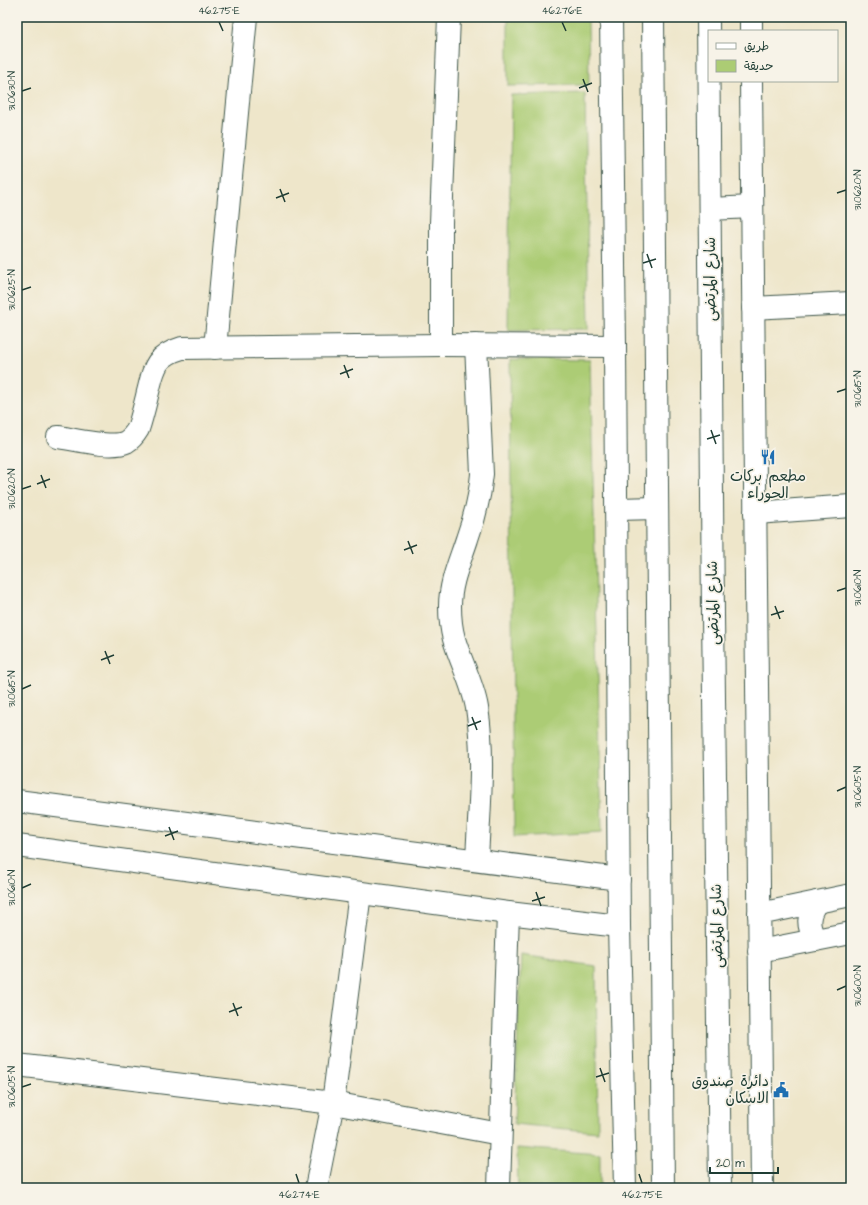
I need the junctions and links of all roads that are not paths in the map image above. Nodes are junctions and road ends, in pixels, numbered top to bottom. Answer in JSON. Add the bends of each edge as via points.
{"nodes":[{"id":1,"x":246,"y":17,"type":"edge"},
{"id":2,"x":449,"y":17,"type":"edge"},
{"id":3,"x":611,"y":17,"type":"edge"},
{"id":4,"x":652,"y":17,"type":"edge"},
{"id":5,"x":708,"y":17,"type":"edge"},
{"id":6,"x":751,"y":17,"type":"edge"},
{"id":7,"x":708,"y":30,"type":"edge"},
{"id":8,"x":751,"y":30,"type":"edge"},
{"id":9,"x":709,"y":82,"type":"edge"},
{"id":10,"x":751,"y":82,"type":"edge"},
{"id":11,"x":752,"y":207,"type":"junction"},
{"id":12,"x":710,"y":209,"type":"junction"},
{"id":13,"x":851,"y":303,"type":"edge"},
{"id":14,"x":753,"y":308,"type":"junction"},
{"id":15,"x":441,"y":345,"type":"junction"},
{"id":16,"x":476,"y":345,"type":"junction"},
{"id":17,"x":615,"y":346,"type":"junction"},
{"id":18,"x":215,"y":348,"type":"junction"},
{"id":19,"x":58,"y":437,"type":"dead end"},
{"id":20,"x":851,"y":506,"type":"edge"},
{"id":21,"x":657,"y":508,"type":"junction"},
{"id":22,"x":616,"y":509,"type":"junction"},
{"id":23,"x":755,"y":513,"type":"junction"},
{"id":24,"x":17,"y":801,"type":"edge"},
{"id":25,"x":17,"y":846,"type":"edge"},
{"id":26,"x":477,"y":860,"type":"junction"},
{"id":27,"x":619,"y":879,"type":"junction"},
{"id":28,"x":360,"y":893,"type":"junction"},
{"id":29,"x":851,"y":895,"type":"edge"},
{"id":30,"x":817,"y":902,"type":"junction"},
{"id":31,"x":508,"y":913,"type":"junction"},
{"id":32,"x":759,"y":914,"type":"junction"},
{"id":33,"x":619,"y":926,"type":"junction"},
{"id":34,"x":851,"y":933,"type":"edge"},
{"id":35,"x":816,"y":940,"type":"junction"},
{"id":36,"x":760,"y":951,"type":"junction"},
{"id":37,"x":17,"y":1065,"type":"edge"},
{"id":38,"x":333,"y":1103,"type":"junction"},
{"id":39,"x":500,"y":1134,"type":"junction"},
{"id":40,"x":316,"y":1188,"type":"edge"},
{"id":41,"x":499,"y":1188,"type":"edge"},
{"id":42,"x":624,"y":1188,"type":"edge"},
{"id":43,"x":663,"y":1188,"type":"edge"},
{"id":44,"x":720,"y":1188,"type":"edge"},
{"id":45,"x":762,"y":1188,"type":"edge"}],
"edges":[{"from":1,"to":18,"type":"street"},
{"from":2,"to":15,"type":"street","via":[[441,223]]},
{"from":3,"to":17,"type":"street"},
{"from":4,"to":21,"type":"street"},
{"from":5,"to":7,"type":"street","name":"شارع المرتضى"},
{"from":6,"to":8,"type":"street"},
{"from":9,"to":12,"type":"street","name":"شارع المرتضى"},
{"from":10,"to":11,"type":"street"},
{"from":11,"to":12,"type":"street"},
{"from":11,"to":14,"type":"street"},
{"from":12,"to":44,"type":"street","name":"شارع المرتضى"},
{"from":13,"to":14,"type":"street"},
{"from":14,"to":23,"type":"street"},
{"from":15,"to":16,"type":"street"},
{"from":15,"to":18,"type":"street"},
{"from":16,"to":17,"type":"street"},
{"from":16,"to":26,"type":"street","via":[[482,474],[472,524],[451,589],[450,605],[454,638],[474,692],[479,722],[481,764]]},
{"from":17,"to":22,"type":"street"},
{"from":18,"to":19,"type":"street","via":[[182,348],[172,351],[157,364],[152,373],[138,429],[126,443],[107,445]]},
{"from":20,"to":23,"type":"street"},
{"from":21,"to":22,"type":"street"},
{"from":21,"to":43,"type":"street"},
{"from":22,"to":27,"type":"street"},
{"from":23,"to":32,"type":"street"},
{"from":24,"to":26,"type":"street"},
{"from":25,"to":28,"type":"street"},
{"from":26,"to":27,"type":"street"},
{"from":27,"to":33,"type":"street"},
{"from":28,"to":31,"type":"street"},
{"from":28,"to":38,"type":"street"},
{"from":29,"to":30,"type":"street"},
{"from":30,"to":32,"type":"street"},
{"from":30,"to":35,"type":"street","via":[[809,921]]},
{"from":31,"to":33,"type":"street"},
{"from":31,"to":39,"type":"street"},
{"from":32,"to":36,"type":"street"},
{"from":33,"to":42,"type":"street"},
{"from":34,"to":35,"type":"street"},
{"from":35,"to":36,"type":"street"},
{"from":36,"to":45,"type":"street"},
{"from":37,"to":38,"type":"street"},
{"from":38,"to":39,"type":"street"},
{"from":38,"to":40,"type":"street"},
{"from":39,"to":41,"type":"street"}]}
